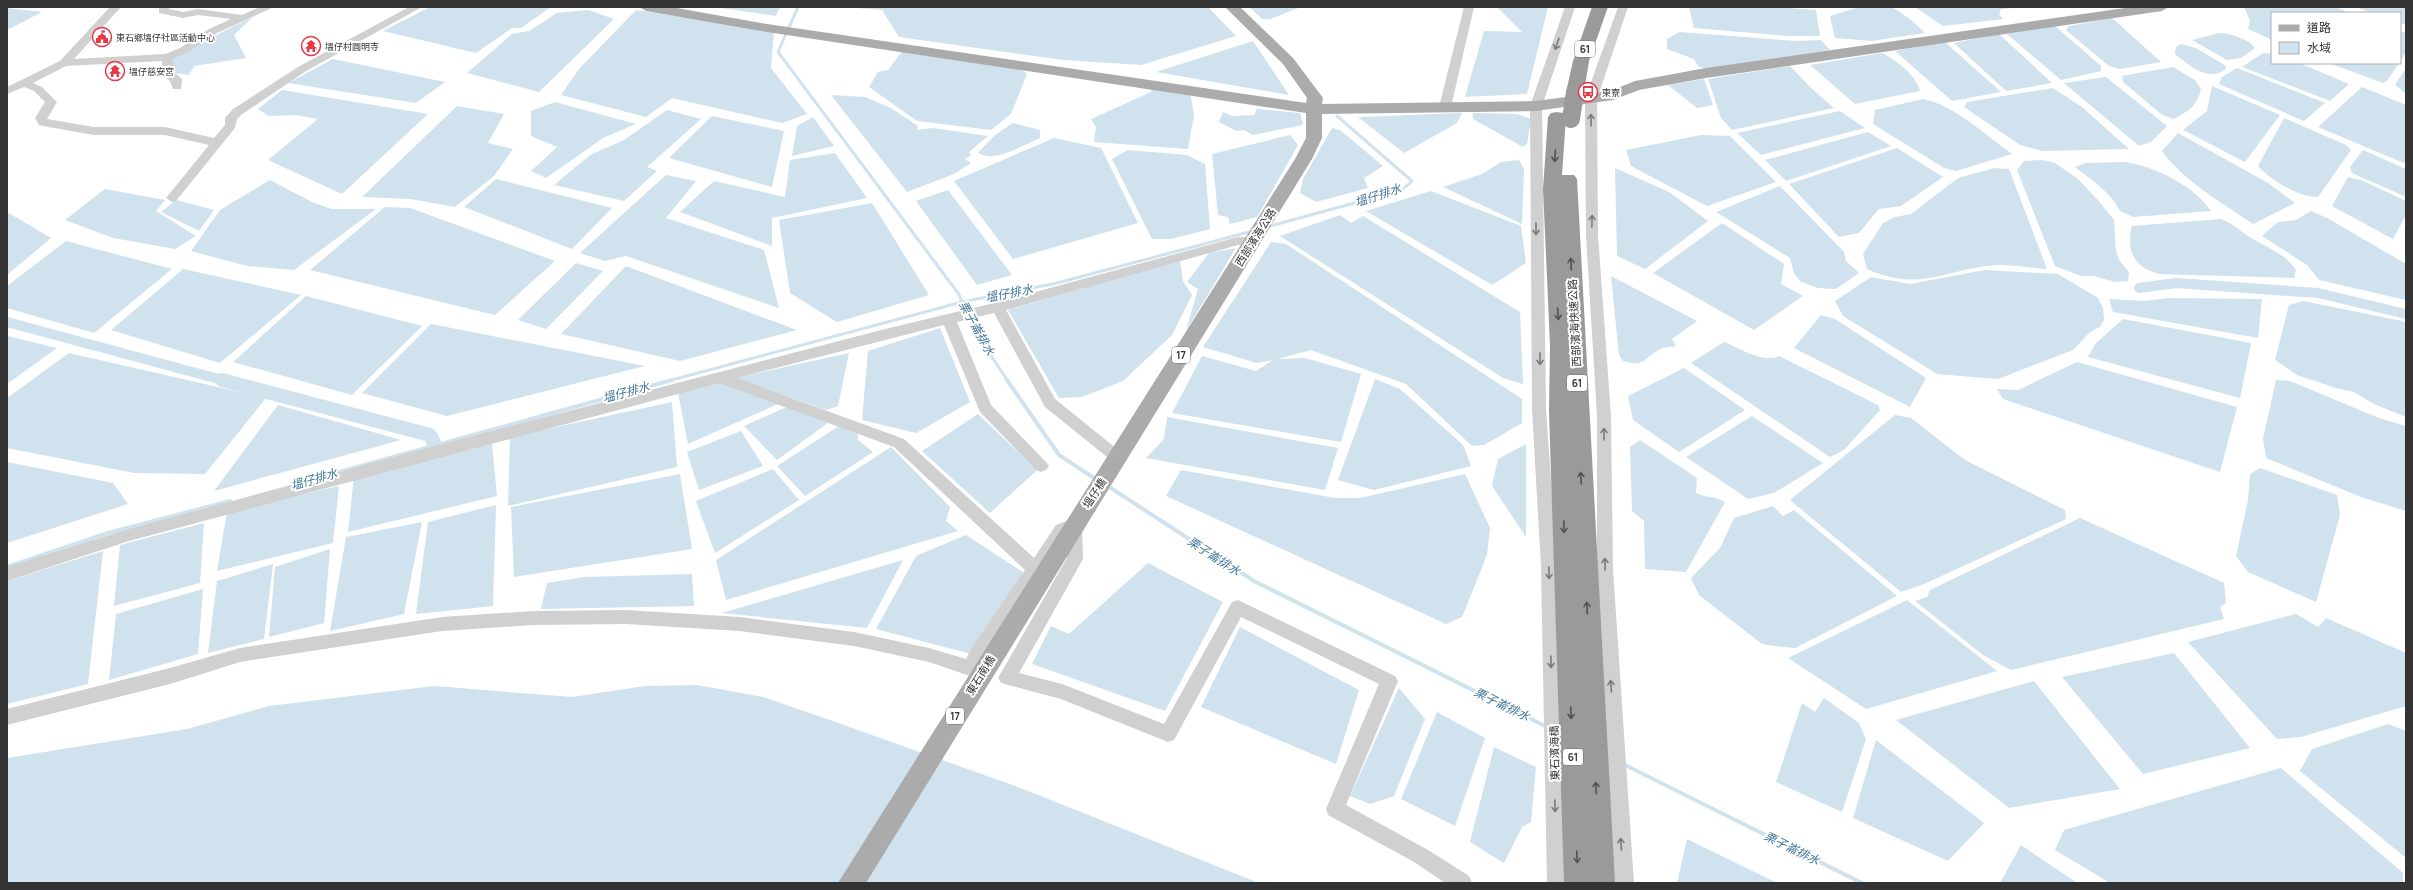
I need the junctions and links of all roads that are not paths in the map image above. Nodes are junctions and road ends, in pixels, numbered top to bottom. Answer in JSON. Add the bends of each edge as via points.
{"nodes":[{"id":1,"x":116,"y":7,"type":"edge"},
{"id":2,"x":164,"y":7,"type":"edge"},
{"id":3,"x":269,"y":7,"type":"edge"},
{"id":4,"x":417,"y":7,"type":"edge"},
{"id":5,"x":646,"y":7,"type":"edge"},
{"id":6,"x":1232,"y":7,"type":"edge"},
{"id":7,"x":1470,"y":7,"type":"edge"},
{"id":8,"x":1570,"y":7,"type":"edge"},
{"id":9,"x":1586,"y":7,"type":"edge"},
{"id":10,"x":1600,"y":7,"type":"edge"},
{"id":11,"x":1623,"y":7,"type":"edge"},
{"id":12,"x":2162,"y":7,"type":"edge"},
{"id":13,"x":242,"y":18,"type":"junction"},
{"id":14,"x":167,"y":57,"type":"junction"},
{"id":15,"x":64,"y":63,"type":"junction"},
{"id":16,"x":23,"y":83,"type":"junction"},
{"id":17,"x":177,"y":87,"type":"dead end"},
{"id":18,"x":7,"y":90,"type":"edge"},
{"id":19,"x":1568,"y":92,"type":"junction"},
{"id":20,"x":1591,"y":99,"type":"junction"},
{"id":21,"x":1536,"y":106,"type":"junction"},
{"id":22,"x":1445,"y":107,"type":"junction"},
{"id":23,"x":1312,"y":109,"type":"junction"},
{"id":24,"x":1564,"y":118,"type":"junction"},
{"id":25,"x":216,"y":142,"type":"junction"},
{"id":26,"x":172,"y":198,"type":"dead end"},
{"id":27,"x":1252,"y":242,"type":"junction"},
{"id":28,"x":998,"y":307,"type":"junction"},
{"id":29,"x":962,"y":316,"type":"junction"},
{"id":30,"x":722,"y":378,"type":"junction"},
{"id":31,"x":1112,"y":465,"type":"junction"},
{"id":32,"x":1041,"y":466,"type":"dead end"},
{"id":33,"x":1078,"y":519,"type":"junction"},
{"id":34,"x":1035,"y":569,"type":"junction"},
{"id":35,"x":7,"y":574,"type":"edge"},
{"id":36,"x":1559,"y":627,"type":"junction"},
{"id":37,"x":1600,"y":653,"type":"junction"},
{"id":38,"x":7,"y":717,"type":"edge"},
{"id":39,"x":851,"y":883,"type":"edge"},
{"id":40,"x":1462,"y":883,"type":"edge"},
{"id":41,"x":1557,"y":883,"type":"edge"},
{"id":42,"x":1578,"y":883,"type":"edge"},
{"id":43,"x":1601,"y":883,"type":"edge"},
{"id":44,"x":1624,"y":883,"type":"edge"}],
"edges":[{"from":1,"to":15,"type":"street"},
{"from":2,"to":13,"type":"street","via":[[163,11],[176,15],[198,12]]},
{"from":3,"to":13,"type":"street"},
{"from":4,"to":25,"type":"street","via":[[302,69],[237,112],[231,118],[231,125]]},
{"from":5,"to":23,"type":"main road","via":[[787,31]]},
{"from":6,"to":23,"type":"main road","name":"西部濱海公路","number":"17","via":[[1288,61],[1315,98]]},
{"from":7,"to":22,"type":"street"},
{"from":8,"to":21,"type":"street","one_way":true},
{"from":9,"to":19,"type":"highway","number":"61","via":[[1567,59]]},
{"from":10,"to":19,"type":"highway","number":"61"},
{"from":11,"to":20,"type":"street"},
{"from":12,"to":20,"type":"main road","via":[[1706,73],[1635,86],[1613,95]]},
{"from":13,"to":14,"type":"street"},
{"from":14,"to":15,"type":"street"},
{"from":14,"to":17,"type":"street","via":[[169,75],[176,79]]},
{"from":15,"to":16,"type":"street"},
{"from":16,"to":18,"type":"street"},
{"from":16,"to":25,"type":"street","via":[[38,89],[50,102],[41,118],[43,122],[61,123],[93,131],[147,128]]},
{"from":19,"to":24,"type":"highway","number":"61","bridge":true},
{"from":20,"to":21,"type":"main road"},
{"from":37,"to":20,"type":"street","one_way":true,"via":[[1605,569],[1604,416],[1592,234]]},
{"from":21,"to":22,"type":"main road"},
{"from":21,"to":36,"type":"street","one_way":true,"via":[[1539,409]]},
{"from":22,"to":23,"type":"main road"},
{"from":23,"to":27,"type":"main road","name":"西部濱海公路","number":"17","via":[[1315,132],[1311,144]]},
{"from":24,"to":36,"type":"highway","name":"西部濱海快速公路","number":"61","one_way":true,"via":[[1552,190],[1560,345]]},
{"from":37,"to":24,"type":"highway","name":"西部濱海快速公路","number":"61","one_way":true},
{"from":25,"to":26,"type":"street","via":[[210,154]]},
{"from":27,"to":28,"type":"street","via":[[1238,241]]},
{"from":27,"to":31,"type":"main road","name":"西部濱海公路","number":"17"},
{"from":28,"to":29,"type":"street"},
{"from":28,"to":31,"type":"street","via":[[1050,403]]},
{"from":29,"to":30,"type":"street"},
{"from":29,"to":32,"type":"street","via":[[985,408]]},
{"from":30,"to":34,"type":"street","via":[[900,443]]},
{"from":30,"to":35,"type":"street","via":[[438,451],[129,535]]},
{"from":31,"to":33,"type":"main road","name":"塭仔橋","number":"17"},
{"from":33,"to":34,"type":"street","via":[[1062,530]]},
{"from":33,"to":39,"type":"main road","name":"東石南橋","number":"17"},
{"from":33,"to":40,"type":"street","via":[[1075,559],[1007,678],[1062,692],[1168,734],[1238,607],[1389,681],[1335,808],[1421,856]]},
{"from":34,"to":38,"type":"street","via":[[980,649],[970,668],[854,639],[740,624],[626,617],[533,618],[442,624],[240,655],[170,676]]},
{"from":36,"to":41,"type":"street","name":"東石濱海橋","one_way":true},
{"from":36,"to":42,"type":"highway","name":"東石濱海橋","number":"61","one_way":true},
{"from":43,"to":37,"type":"highway","number":"61","one_way":true},
{"from":44,"to":37,"type":"street","one_way":true}]}
